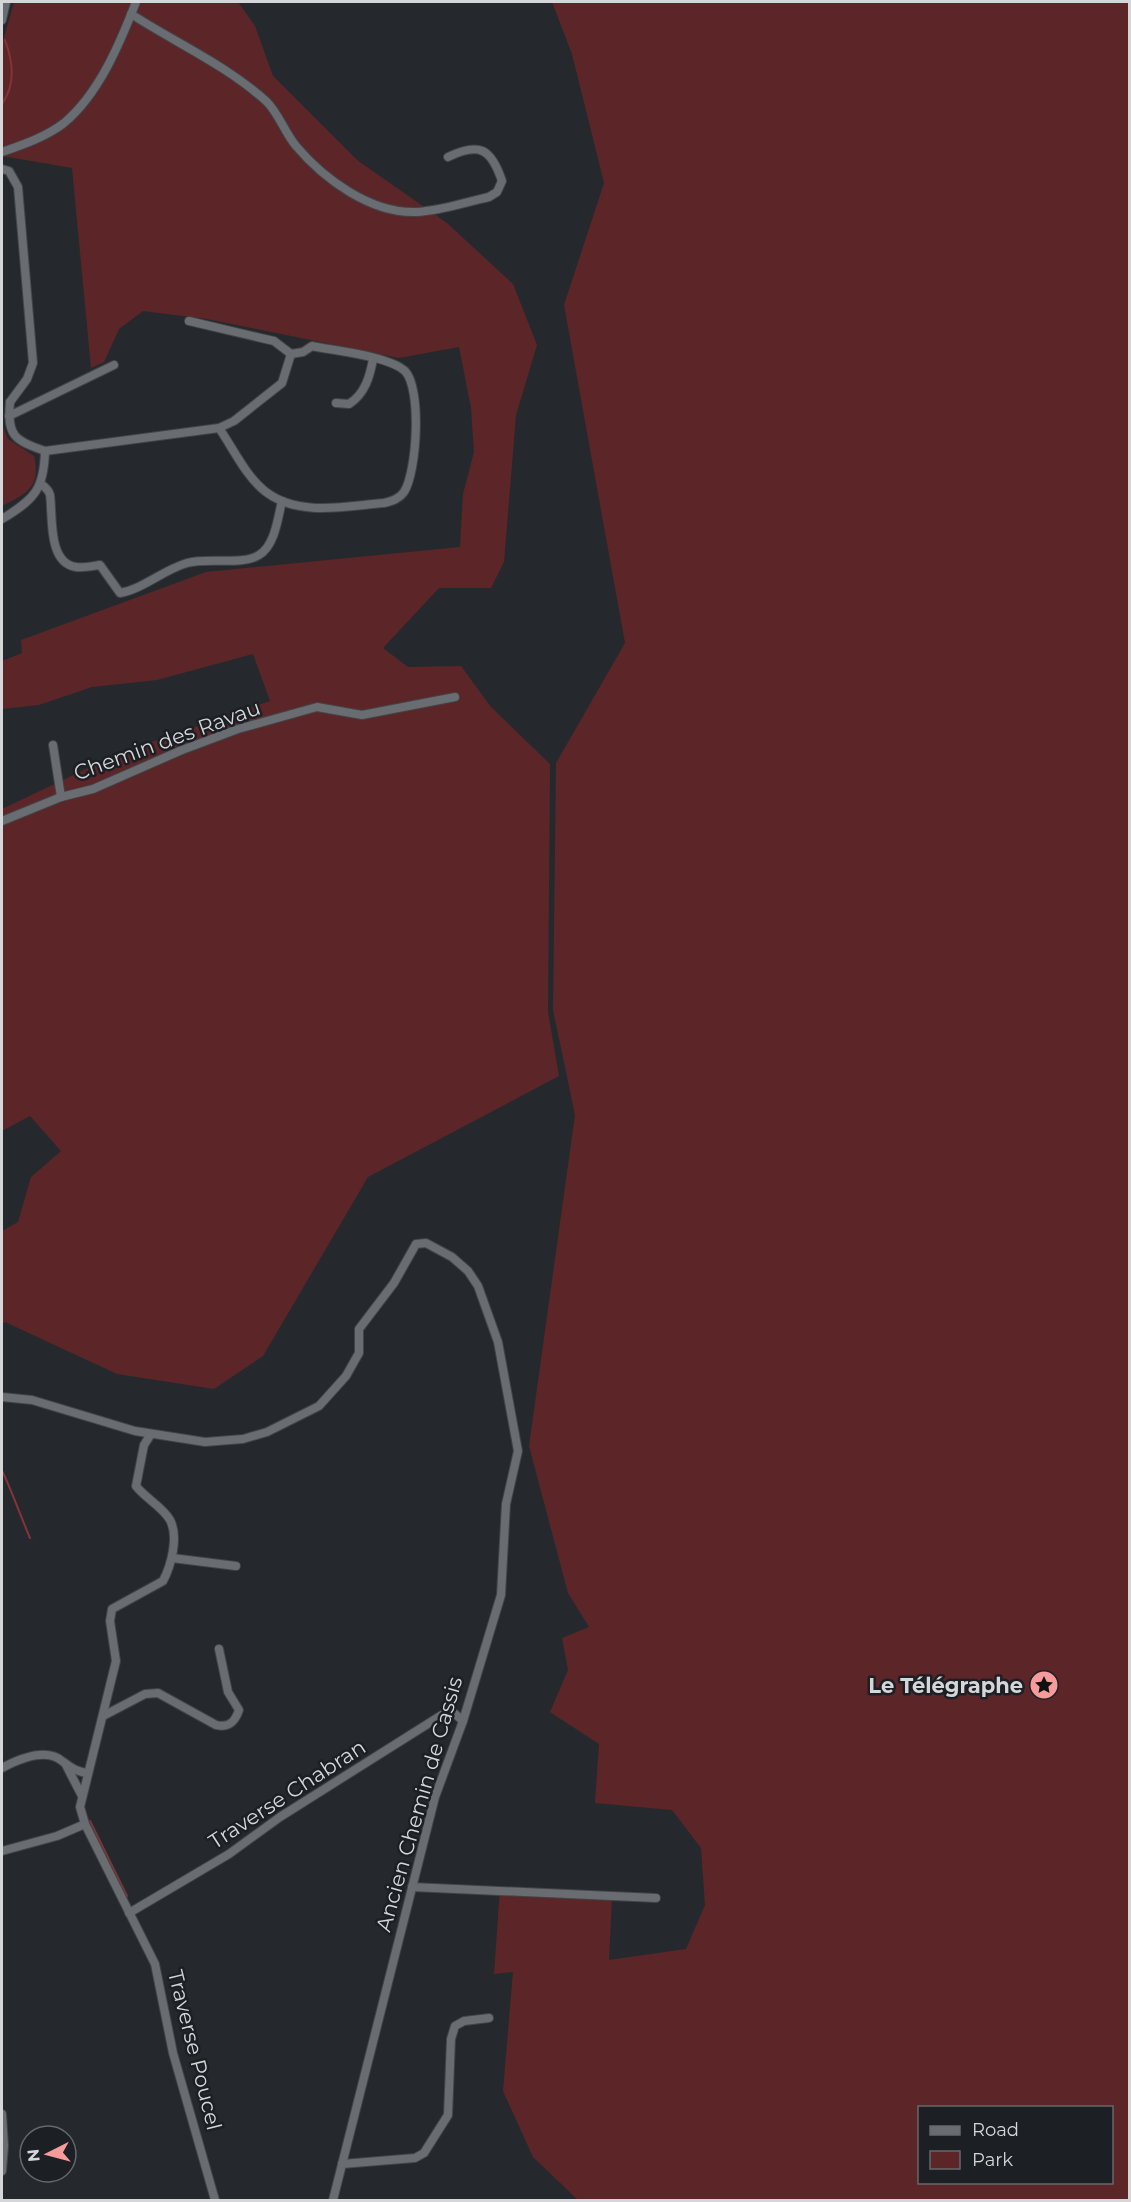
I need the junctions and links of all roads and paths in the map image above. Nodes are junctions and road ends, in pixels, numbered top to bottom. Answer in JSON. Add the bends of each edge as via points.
{"nodes":[{"id":1,"x":6,"y":2,"type":"edge"},
{"id":2,"x":136,"y":2,"type":"edge"},
{"id":3,"x":131,"y":14,"type":"junction"},
{"id":4,"x":2,"y":20,"type":"edge"},
{"id":5,"x":2,"y":152,"type":"edge"},
{"id":6,"x":448,"y":157,"type":"dead end"},
{"id":7,"x":2,"y":168,"type":"edge"},
{"id":8,"x":189,"y":321,"type":"dead end"},
{"id":9,"x":291,"y":354,"type":"junction"},
{"id":10,"x":373,"y":359,"type":"junction"},
{"id":11,"x":114,"y":365,"type":"dead end"},
{"id":12,"x":6,"y":402,"type":"edge"},
{"id":13,"x":336,"y":403,"type":"dead end"},
{"id":14,"x":9,"y":416,"type":"junction"},
{"id":15,"x":219,"y":428,"type":"junction"},
{"id":16,"x":45,"y":451,"type":"junction"},
{"id":17,"x":41,"y":484,"type":"junction"},
{"id":18,"x":282,"y":501,"type":"junction"},
{"id":19,"x":2,"y":519,"type":"edge"},
{"id":20,"x":455,"y":697,"type":"dead end"},
{"id":21,"x":53,"y":745,"type":"dead end"},
{"id":22,"x":61,"y":797,"type":"junction"},
{"id":23,"x":2,"y":821,"type":"edge"},
{"id":24,"x":2,"y":1397,"type":"edge"},
{"id":25,"x":151,"y":1434,"type":"junction"},
{"id":26,"x":171,"y":1558,"type":"junction"},
{"id":27,"x":237,"y":1566,"type":"dead end"},
{"id":28,"x":219,"y":1649,"type":"dead end"},
{"id":29,"x":103,"y":1716,"type":"junction"},
{"id":30,"x":464,"y":1721,"type":"junction"},
{"id":31,"x":66,"y":1766,"type":"junction"},
{"id":32,"x":2,"y":1768,"type":"edge"},
{"id":33,"x":88,"y":1773,"type":"junction"},
{"id":34,"x":82,"y":1796,"type":"junction"},
{"id":35,"x":85,"y":1824,"type":"junction"},
{"id":36,"x":2,"y":1851,"type":"edge"},
{"id":37,"x":412,"y":1887,"type":"junction"},
{"id":38,"x":656,"y":1898,"type":"dead end"},
{"id":39,"x":129,"y":1913,"type":"junction"},
{"id":40,"x":489,"y":2018,"type":"dead end"},
{"id":41,"x":2,"y":2114,"type":"edge"},
{"id":42,"x":342,"y":2164,"type":"junction"},
{"id":43,"x":2,"y":2171,"type":"edge"},
{"id":44,"x":215,"y":2200,"type":"edge"},
{"id":45,"x":333,"y":2200,"type":"edge"}],
"edges":[{"from":1,"to":4,"type":"street"},
{"from":2,"to":3,"type":"street"},
{"from":3,"to":5,"type":"street","via":[[102,73],[64,123]]},
{"from":3,"to":6,"type":"street","via":[[221,66],[268,103],[285,133],[309,160],[353,194],[378,206],[417,212],[497,192],[502,181],[497,165],[484,150],[467,147]]},
{"from":7,"to":12,"type":"street","via":[[9,171],[18,187],[33,363],[27,379]]},
{"from":8,"to":9,"type":"street","via":[[274,341]]},
{"from":9,"to":10,"type":"street","via":[[312,346]]},
{"from":9,"to":15,"type":"street","via":[[282,383],[234,421]]},
{"from":10,"to":13,"type":"street","via":[[369,379],[360,393],[349,404]]},
{"from":10,"to":18,"type":"street","via":[[394,363],[406,373],[417,402],[412,462],[404,492],[384,503],[317,508]]},
{"from":11,"to":14,"type":"street"},
{"from":12,"to":14,"type":"street"},
{"from":14,"to":16,"type":"street","via":[[12,433],[21,442]]},
{"from":15,"to":16,"type":"street"},
{"from":15,"to":18,"type":"street","via":[[254,480]]},
{"from":16,"to":17,"type":"street"},
{"from":17,"to":18,"type":"street","via":[[50,496],[52,536],[58,551],[68,564],[100,565],[120,593],[185,564],[249,559],[261,554],[273,535]]},
{"from":17,"to":19,"type":"street"},
{"from":20,"to":22,"type":"street","name":"Chemin des Ravau","via":[[362,715],[317,707],[238,729],[93,789]]},
{"from":21,"to":22,"type":"street"},
{"from":22,"to":23,"type":"street","name":"Chemin des Ravau"},
{"from":24,"to":25,"type":"street","via":[[32,1400]]},
{"from":25,"to":26,"type":"street","via":[[144,1445],[136,1486],[170,1520]]},
{"from":25,"to":30,"type":"street","name":"Ancien Chemin de Cassis","via":[[205,1442],[243,1439],[267,1432],[319,1406],[346,1376],[359,1353],[359,1329],[406,1265],[411,1249],[426,1243],[460,1264],[478,1286],[498,1342],[518,1451],[506,1503],[501,1595]]},
{"from":26,"to":27,"type":"street"},
{"from":26,"to":29,"type":"street","via":[[163,1581],[112,1609],[116,1661]]},
{"from":28,"to":29,"type":"street","via":[[228,1692],[239,1710],[233,1722],[224,1727],[216,1725],[158,1693],[146,1694]]},
{"from":29,"to":33,"type":"street"},
{"from":30,"to":37,"type":"street","name":"Ancien Chemin de Cassis","via":[[435,1797]]},
{"from":30,"to":39,"type":"street","name":"Traverse Chabran","via":[[454,1713],[445,1713],[280,1817],[229,1854]]},
{"from":31,"to":32,"type":"street","via":[[53,1757],[21,1757]]},
{"from":31,"to":33,"type":"street"},
{"from":31,"to":34,"type":"street"},
{"from":33,"to":34,"type":"street"},
{"from":34,"to":35,"type":"street","via":[[80,1807]]},
{"from":35,"to":36,"type":"street"},
{"from":35,"to":39,"type":"street","name":"Traverse Poucel"},
{"from":37,"to":38,"type":"street"},
{"from":37,"to":42,"type":"street","name":"Ancien Chemin de Cassis"},
{"from":39,"to":44,"type":"street","name":"Traverse Poucel","via":[[155,1964],[173,2053]]},
{"from":40,"to":42,"type":"street","via":[[455,2026],[448,2115],[424,2153],[415,2158]]},
{"from":41,"to":43,"type":"street"},
{"from":42,"to":45,"type":"street","name":"Ancien Chemin de Cassis"}]}
